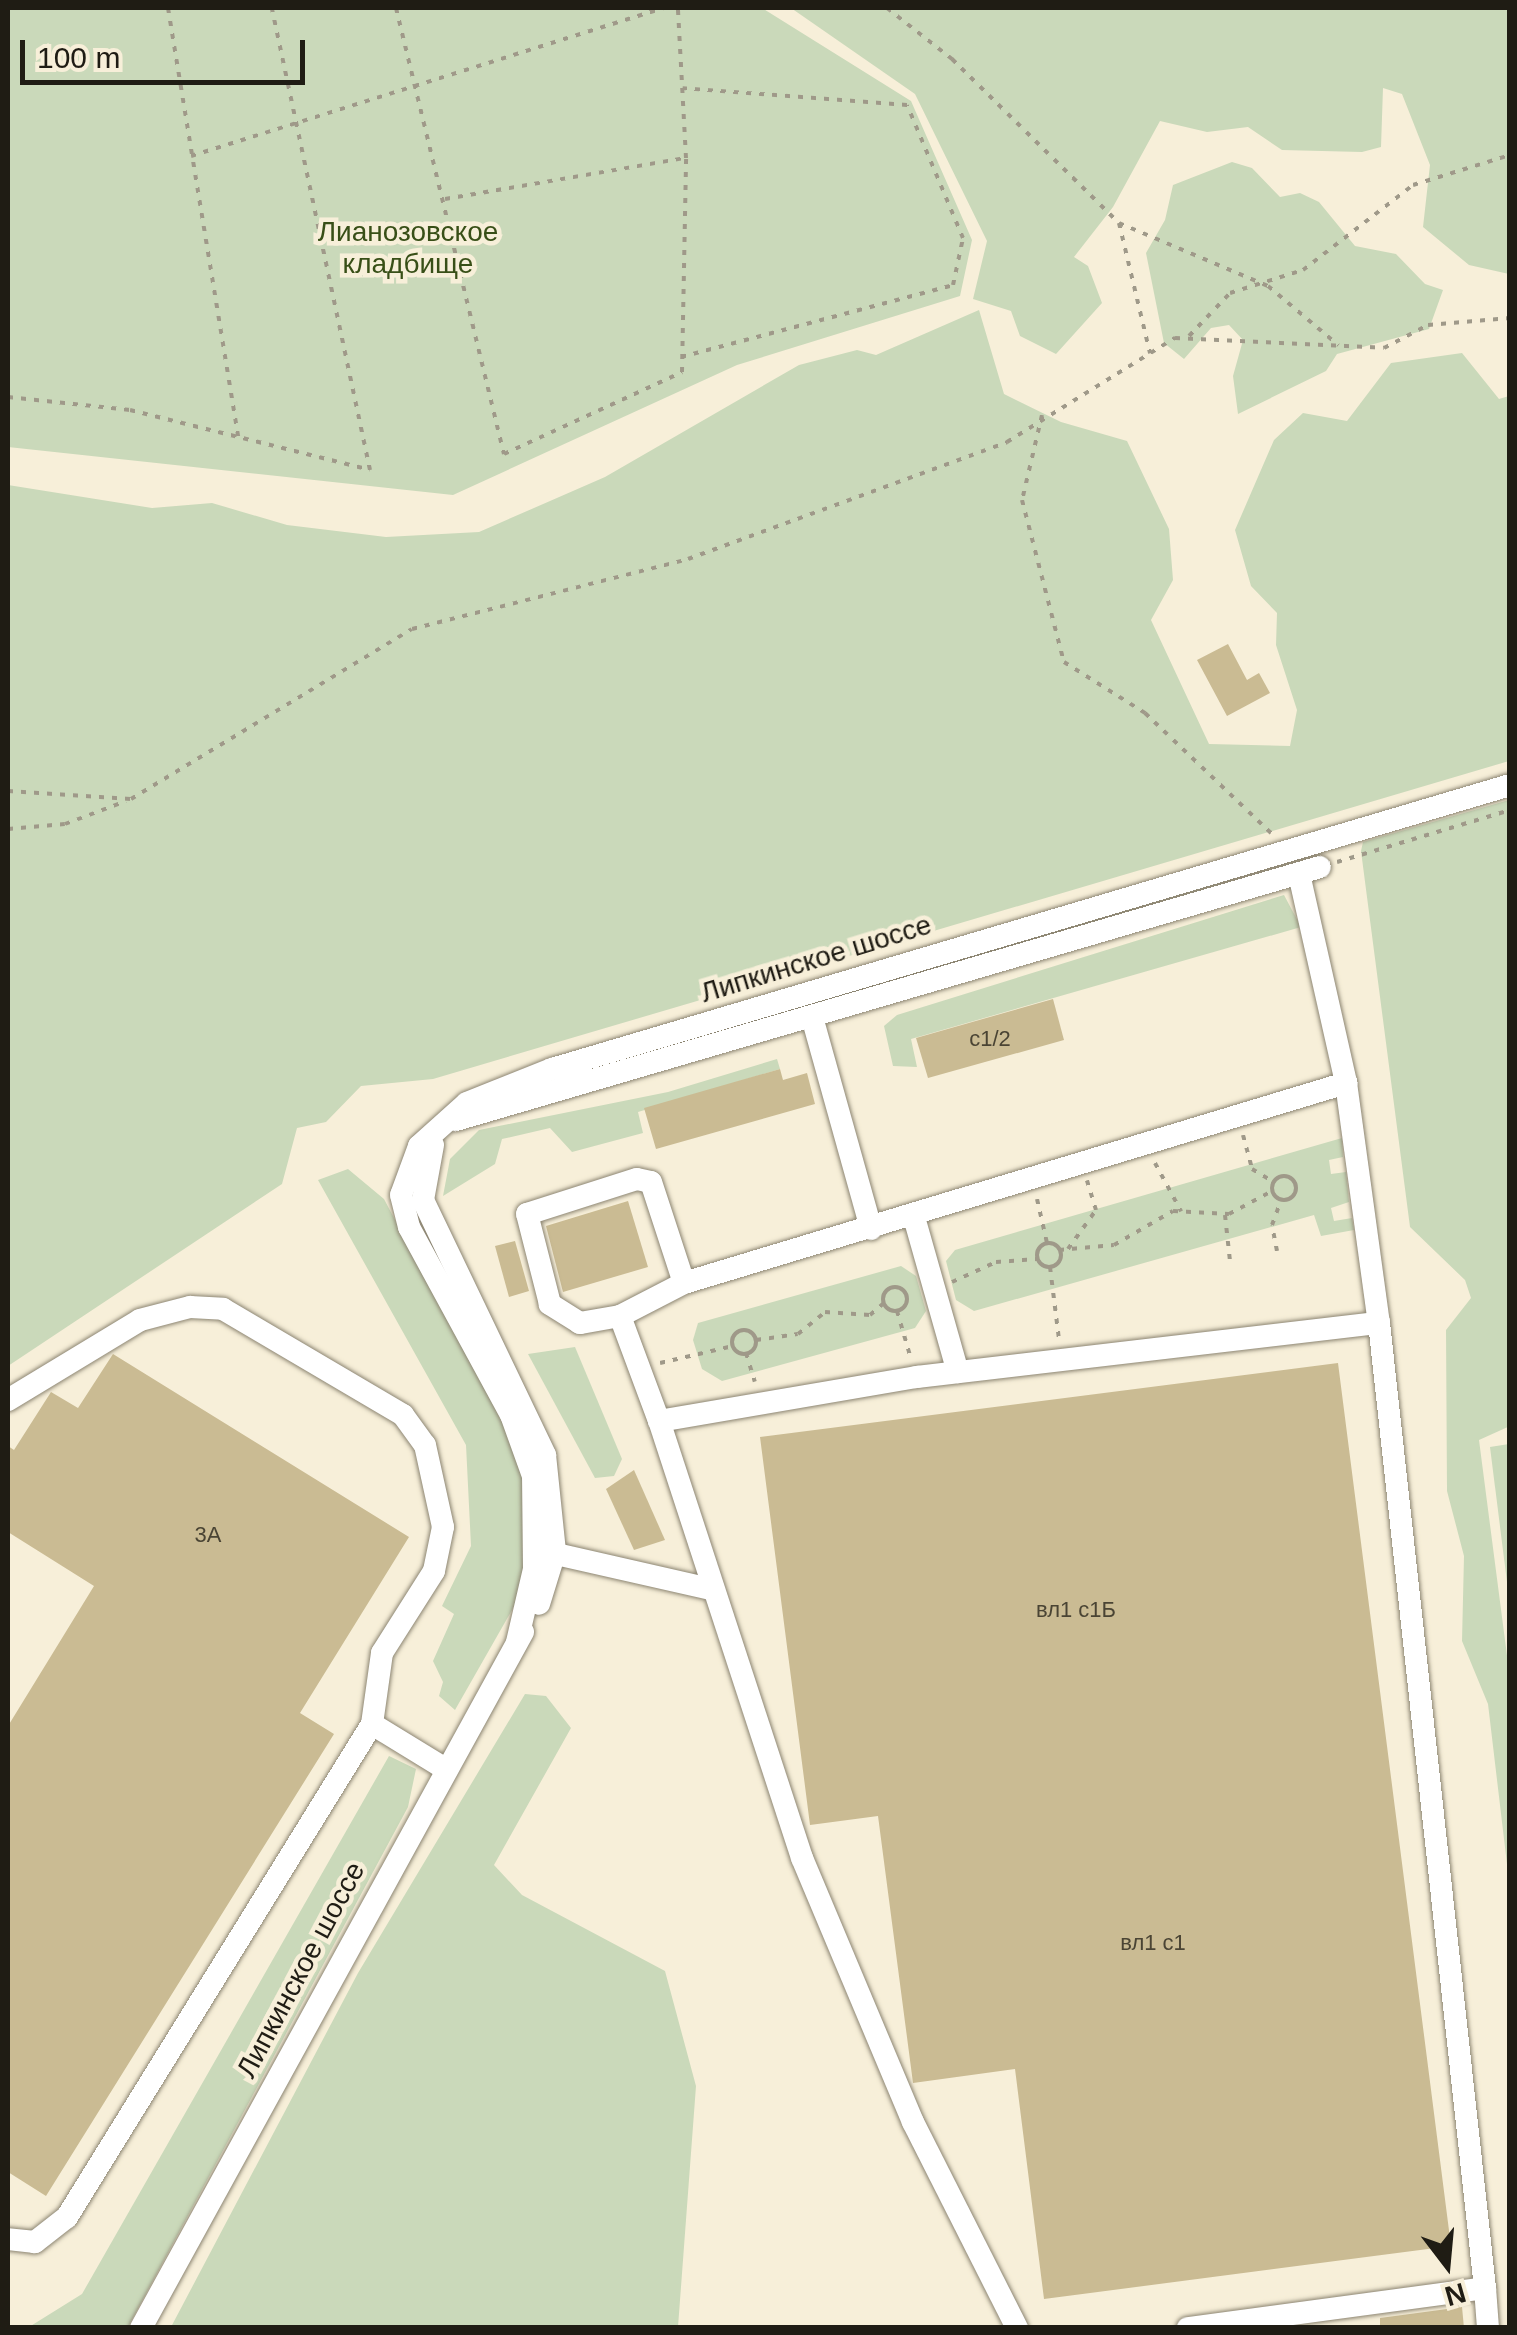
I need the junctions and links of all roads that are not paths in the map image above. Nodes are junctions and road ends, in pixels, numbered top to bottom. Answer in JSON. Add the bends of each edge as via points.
{"nodes":[{"id":1,"x":1510,"y":786,"type":"edge"},
{"id":2,"x":812,"y":1017,"type":"junction"},
{"id":3,"x":1346,"y":1083,"type":"junction"},
{"id":4,"x":443,"y":1124,"type":"junction"},
{"id":5,"x":410,"y":1162,"type":"junction"},
{"id":6,"x":914,"y":1217,"type":"junction"},
{"id":7,"x":436,"y":1228,"type":"junction"},
{"id":8,"x":872,"y":1229,"type":"junction"},
{"id":9,"x":684,"y":1283,"type":"junction"},
{"id":10,"x":620,"y":1316,"type":"junction"},
{"id":11,"x":1379,"y":1323,"type":"junction"},
{"id":12,"x":958,"y":1372,"type":"junction"},
{"id":13,"x":8,"y":1400,"type":"edge"},
{"id":14,"x":659,"y":1421,"type":"junction"},
{"id":15,"x":545,"y":1551,"type":"junction"},
{"id":16,"x":710,"y":1589,"type":"junction"},
{"id":17,"x":372,"y":1724,"type":"junction"},
{"id":18,"x":444,"y":1768,"type":"junction"},
{"id":19,"x":8,"y":2239,"type":"edge"},
{"id":20,"x":1485,"y":2288,"type":"junction"},
{"id":21,"x":142,"y":2328,"type":"edge"},
{"id":22,"x":1017,"y":2328,"type":"edge"},
{"id":23,"x":1188,"y":2328,"type":"edge"},
{"id":24,"x":1488,"y":2328,"type":"edge"}],
"edges":[{"from":1,"to":4,"type":"street","name":"Липкинское шоссе","via":[[552,1069],[467,1103]]},
{"from":2,"to":3,"type":"street","via":[[1309,870]]},
{"from":2,"to":4,"type":"street"},
{"from":2,"to":8,"type":"street"},
{"from":3,"to":6,"type":"street"},
{"from":3,"to":11,"type":"street"},
{"from":4,"to":5,"type":"street","name":"Липкинское шоссе"},
{"from":4,"to":7,"type":"street","name":"Липкинское шоссе","via":[[422,1176]]},
{"from":5,"to":7,"type":"street","via":[[418,1203]]},
{"from":5,"to":15,"type":"street","name":"Липкинское шоссе","via":[[404,1212],[522,1440]]},
{"from":6,"to":8,"type":"street"},
{"from":6,"to":12,"type":"street"},
{"from":7,"to":15,"type":"street","name":"Липкинское шоссе","via":[[538,1434]]},
{"from":8,"to":9,"type":"street"},
{"from":9,"to":10,"type":"street"},
{"from":9,"to":10,"type":"street","via":[[651,1182],[637,1179],[527,1214],[550,1304],[580,1323]]},
{"from":10,"to":14,"type":"street"},
{"from":11,"to":12,"type":"street"},
{"from":11,"to":20,"type":"street"},
{"from":12,"to":14,"type":"street","via":[[760,1399]]},
{"from":13,"to":17,"type":"street","via":[[140,1320],[208,1306],[239,1314],[403,1415],[433,1471],[443,1549],[382,1654]]},
{"from":14,"to":16,"type":"street"},
{"from":15,"to":16,"type":"street"},
{"from":15,"to":18,"type":"street","name":"Липкинское шоссе","via":[[516,1642]]},
{"from":16,"to":22,"type":"street","via":[[802,1858],[914,2122]]},
{"from":17,"to":18,"type":"street"},
{"from":17,"to":19,"type":"street","via":[[67,2217],[35,2242]]},
{"from":18,"to":21,"type":"street","name":"Липкинское шоссе"},
{"from":20,"to":23,"type":"street"},
{"from":20,"to":24,"type":"street"}]}
